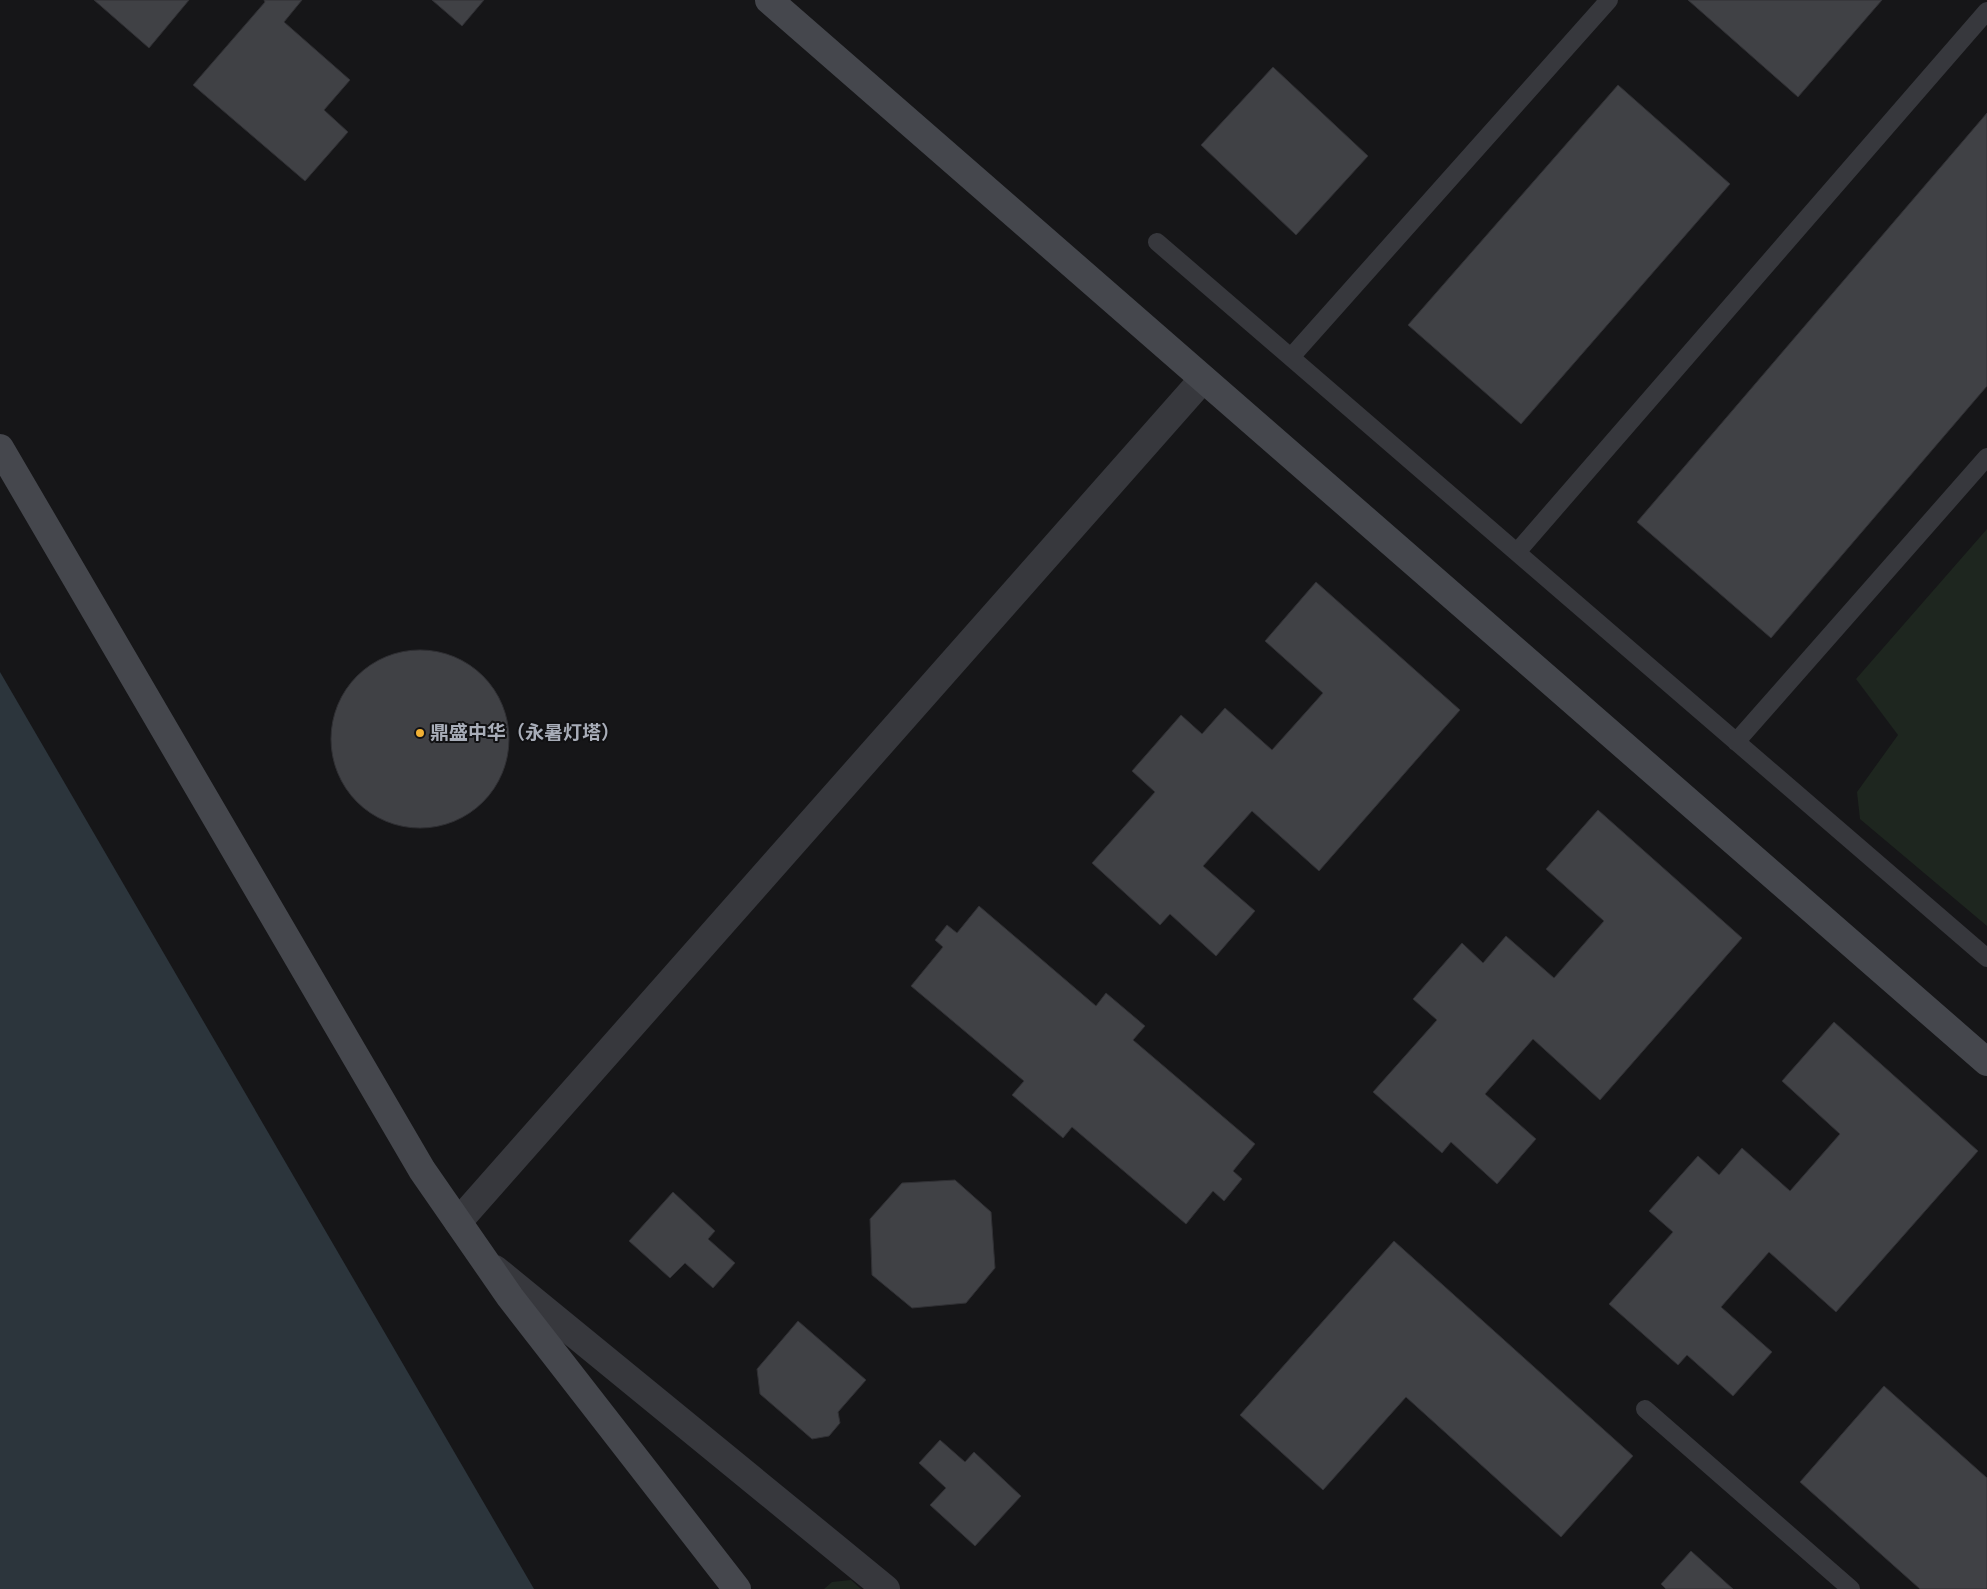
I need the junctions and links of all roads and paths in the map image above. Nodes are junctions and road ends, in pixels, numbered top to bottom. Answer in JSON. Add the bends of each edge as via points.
{"nodes":[{"id":1,"x":768,"y":0,"type":"edge"},
{"id":2,"x":1608,"y":0,"type":"edge"},
{"id":3,"x":1987,"y":11,"type":"edge"},
{"id":4,"x":1157,"y":242,"type":"dead end"},
{"id":5,"x":1291,"y":357,"type":"junction"},
{"id":6,"x":1203,"y":379,"type":"junction"},
{"id":7,"x":0,"y":448,"type":"edge"},
{"id":8,"x":1987,"y":457,"type":"edge"},
{"id":9,"x":1516,"y":552,"type":"junction"},
{"id":10,"x":1736,"y":742,"type":"junction"},
{"id":11,"x":1987,"y":958,"type":"edge"},
{"id":12,"x":1987,"y":1062,"type":"edge"},
{"id":13,"x":458,"y":1222,"type":"junction"},
{"id":14,"x":484,"y":1260,"type":"junction"},
{"id":15,"x":1645,"y":1408,"type":"dead end"},
{"id":16,"x":737,"y":1589,"type":"edge"},
{"id":17,"x":886,"y":1589,"type":"edge"},
{"id":18,"x":1851,"y":1589,"type":"edge"}],
"edges":[{"from":1,"to":6,"type":"street"},
{"from":2,"to":5,"type":"lane"},
{"from":3,"to":9,"type":"lane"},
{"from":4,"to":5,"type":"lane"},
{"from":5,"to":9,"type":"lane"},
{"from":6,"to":12,"type":"street"},
{"from":6,"to":13,"type":"street"},
{"from":7,"to":13,"type":"street","via":[[422,1170]]},
{"from":8,"to":10,"type":"lane"},
{"from":9,"to":10,"type":"lane"},
{"from":10,"to":11,"type":"lane"},
{"from":13,"to":14,"type":"street"},
{"from":14,"to":16,"type":"street"},
{"from":14,"to":17,"type":"street"},
{"from":15,"to":18,"type":"lane"}]}
